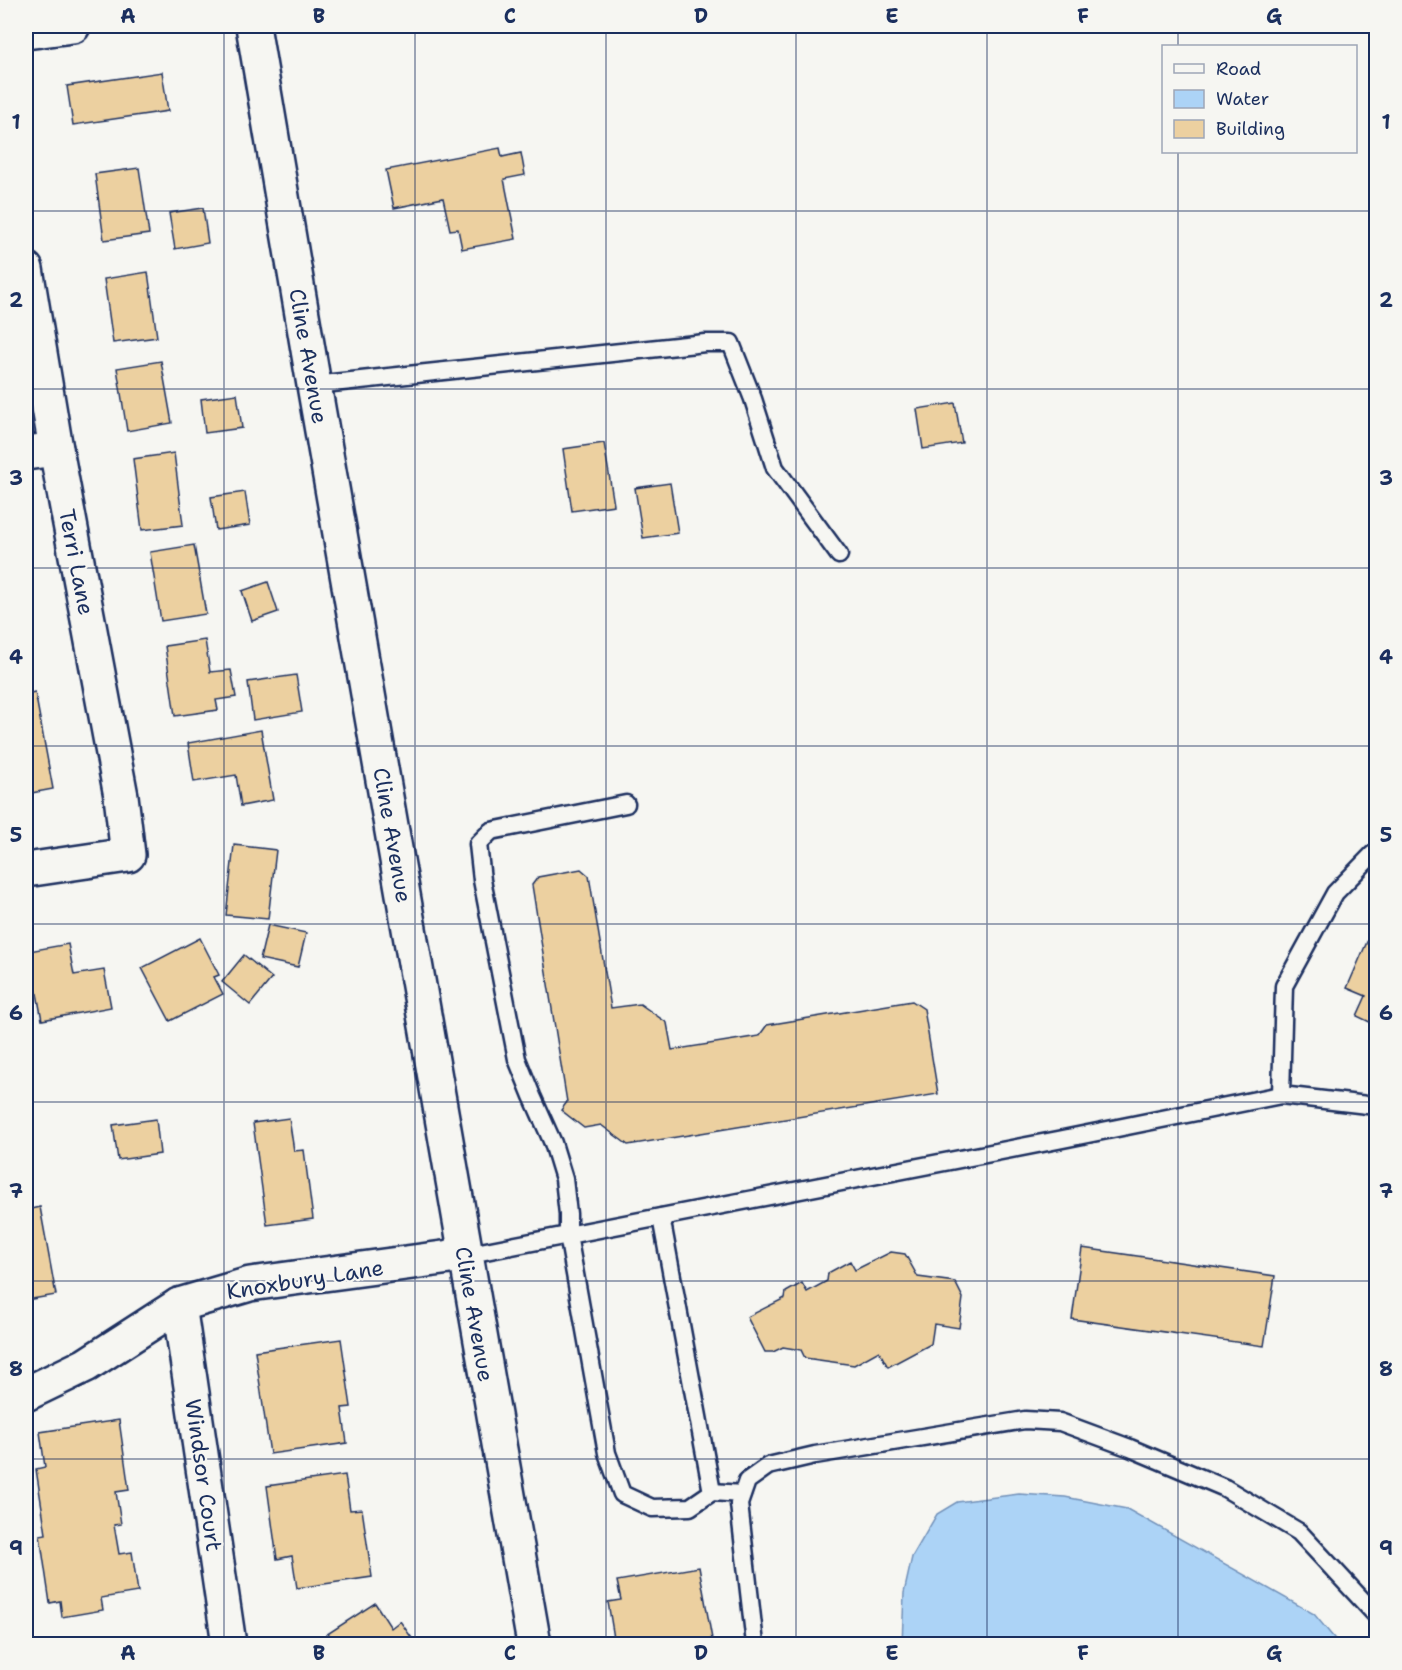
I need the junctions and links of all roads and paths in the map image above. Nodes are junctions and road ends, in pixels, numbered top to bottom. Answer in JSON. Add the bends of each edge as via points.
{"nodes":[{"id":1,"x":73,"y":26,"type":"edge"},
{"id":2,"x":253,"y":26,"type":"edge"},
{"id":3,"x":26,"y":32,"type":"edge"},
{"id":4,"x":26,"y":269,"type":"edge"},
{"id":5,"x":314,"y":385,"type":"junction"},
{"id":6,"x":41,"y":451,"type":"edge"},
{"id":7,"x":839,"y":555,"type":"dead end"},
{"id":8,"x":626,"y":804,"type":"dead end"},
{"id":9,"x":1377,"y":853,"type":"edge"},
{"id":10,"x":26,"y":870,"type":"edge"},
{"id":11,"x":1281,"y":1095,"type":"junction"},
{"id":12,"x":1377,"y":1106,"type":"edge"},
{"id":13,"x":661,"y":1217,"type":"junction"},
{"id":14,"x":568,"y":1235,"type":"junction"},
{"id":15,"x":465,"y":1255,"type":"junction"},
{"id":16,"x":179,"y":1305,"type":"junction"},
{"id":17,"x":26,"y":1394,"type":"edge"},
{"id":18,"x":712,"y":1492,"type":"junction"},
{"id":19,"x":742,"y":1494,"type":"junction"},
{"id":20,"x":1377,"y":1615,"type":"edge"},
{"id":21,"x":229,"y":1644,"type":"edge"},
{"id":22,"x":534,"y":1644,"type":"edge"},
{"id":23,"x":755,"y":1644,"type":"edge"}],
"edges":[{"from":1,"to":3,"type":"street"},
{"from":2,"to":5,"type":"street","name":"Cline Avenue"},
{"from":4,"to":6,"type":"street","name":"Terri Lane"},
{"from":5,"to":7,"type":"lane","via":[[731,343],[775,468]]},
{"from":5,"to":15,"type":"street","name":"Cline Avenue"},
{"from":6,"to":10,"type":"street","name":"Terri Lane","via":[[121,796],[128,855]]},
{"from":8,"to":14,"type":"lane","via":[[491,831],[478,844],[517,1059],[564,1179]]},
{"from":9,"to":11,"type":"lane","via":[[1335,893],[1284,986]]},
{"from":11,"to":12,"type":"lane"},
{"from":11,"to":13,"type":"lane"},
{"from":13,"to":14,"type":"lane"},
{"from":13,"to":18,"type":"lane"},
{"from":14,"to":15,"type":"lane"},
{"from":14,"to":18,"type":"lane","via":[[607,1453],[622,1494],[652,1508],[671,1508],[690,1507]]},
{"from":15,"to":16,"type":"street","name":"Knoxbury Lane","via":[[250,1284]]},
{"from":15,"to":22,"type":"street","name":"Cline Avenue"},
{"from":16,"to":17,"type":"street","name":"Knoxbury Lane","via":[[86,1365]]},
{"from":16,"to":21,"type":"street","name":"Windsor Court"},
{"from":18,"to":19,"type":"lane"},
{"from":19,"to":20,"type":"lane","via":[[747,1481],[768,1466],[1025,1420],[1060,1422],[1225,1488],[1299,1532]]},
{"from":19,"to":23,"type":"lane","via":[[739,1504]]}]}
